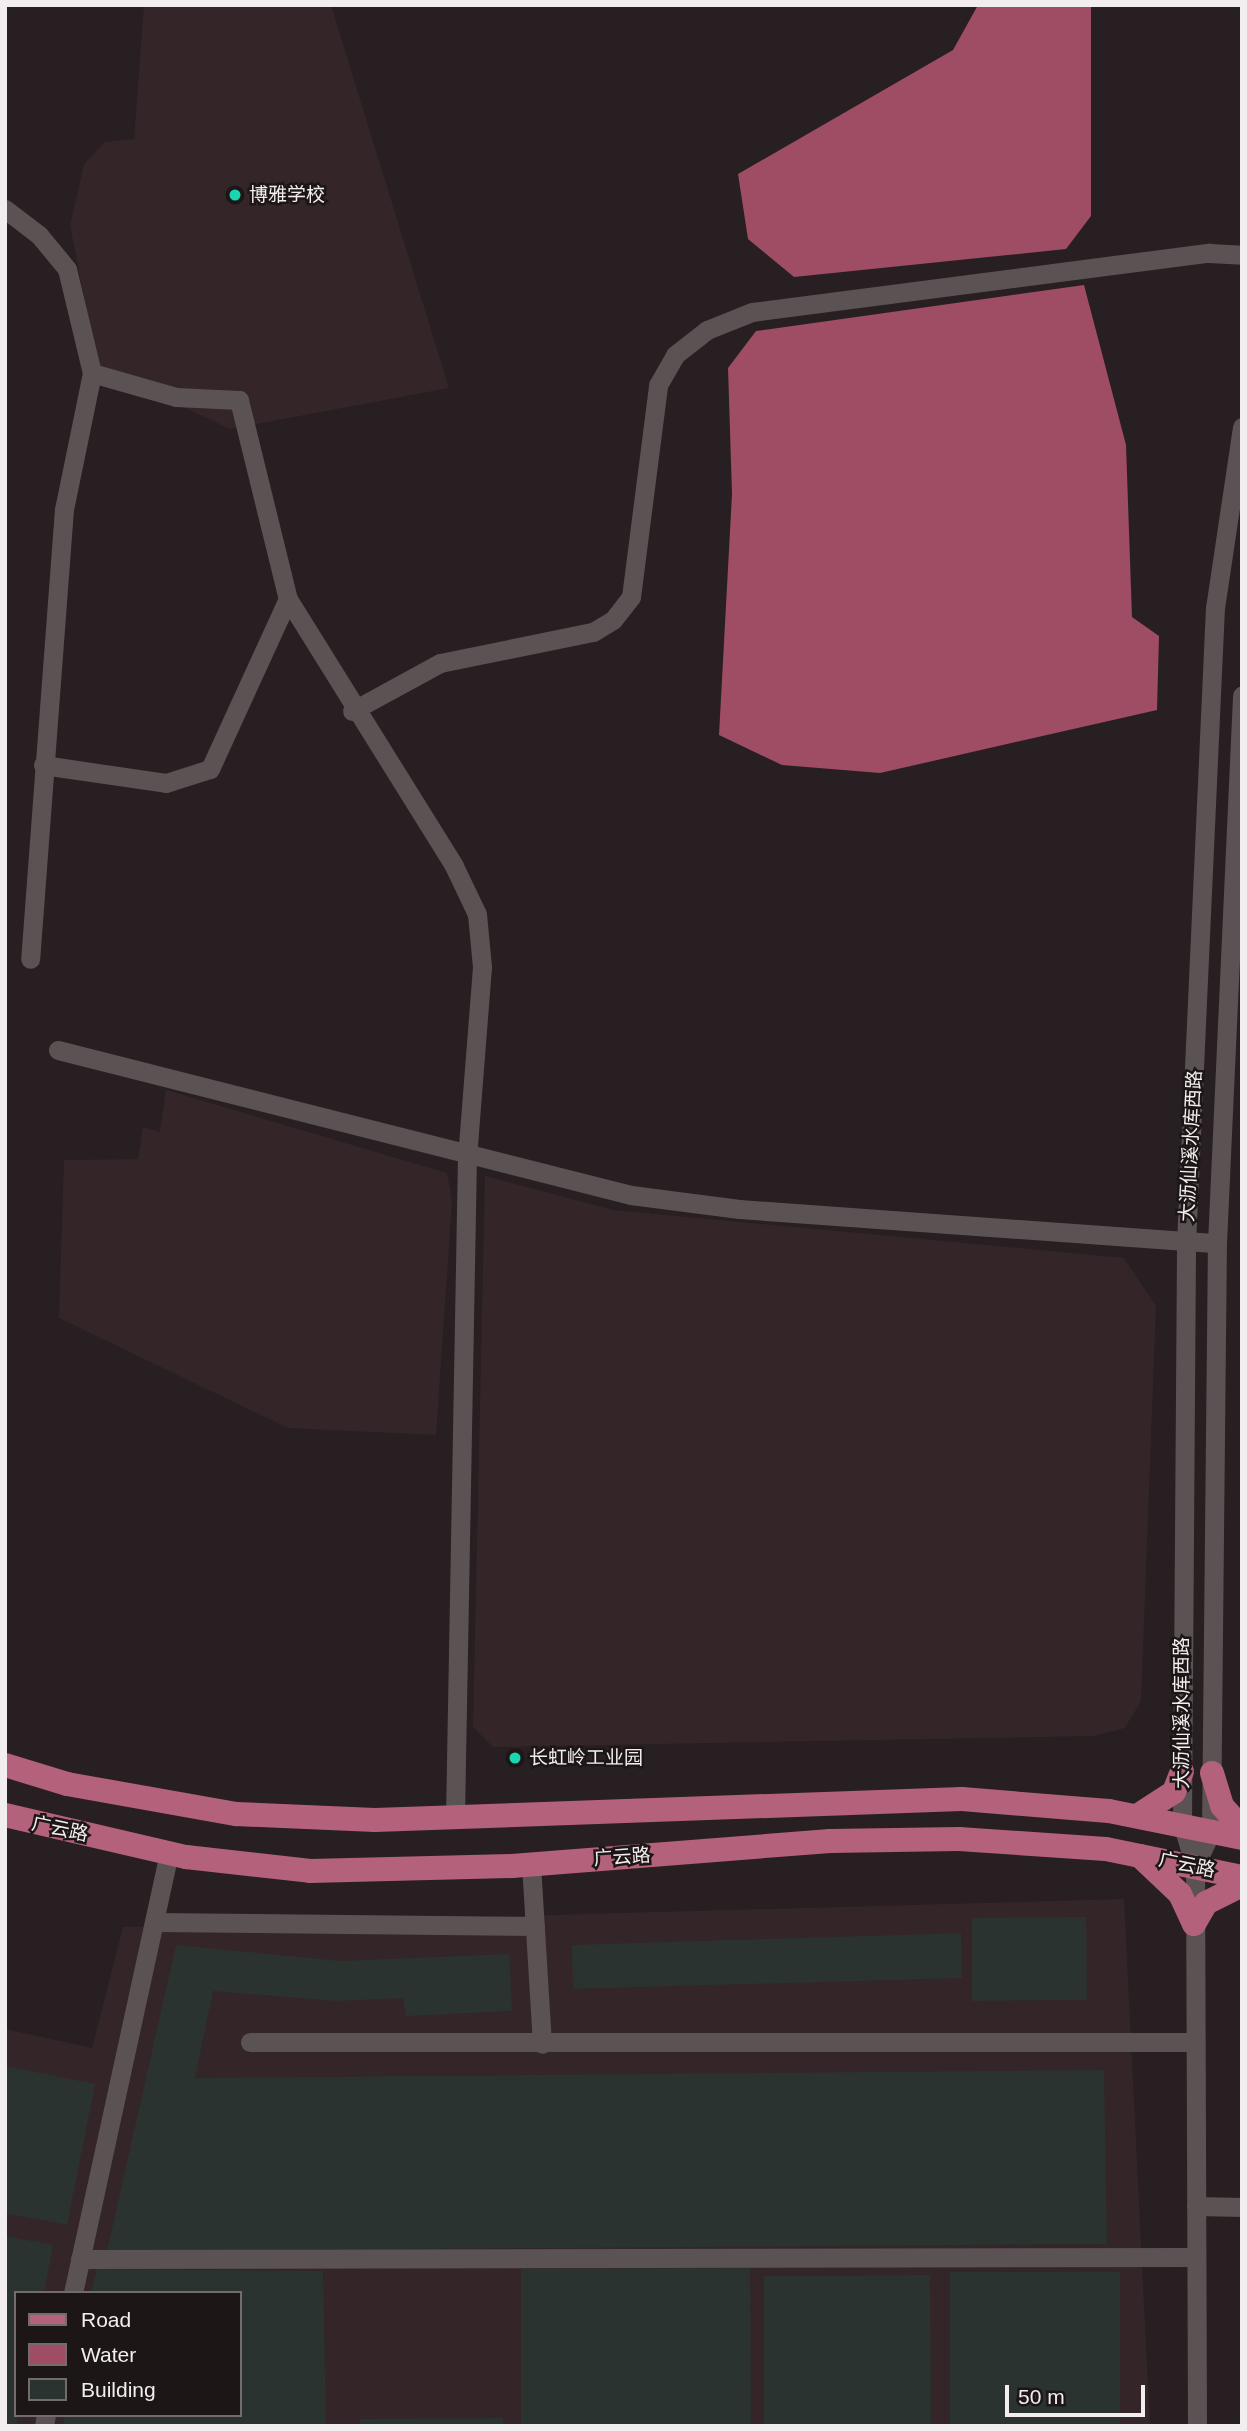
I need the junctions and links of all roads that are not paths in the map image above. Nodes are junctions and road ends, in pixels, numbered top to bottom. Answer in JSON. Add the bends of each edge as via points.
{"nodes":[{"id":1,"x":5,"y":209,"type":"edge"},
{"id":2,"x":1242,"y":255,"type":"edge"},
{"id":3,"x":92,"y":373,"type":"junction"},
{"id":4,"x":1242,"y":427,"type":"edge"},
{"id":5,"x":288,"y":599,"type":"junction"},
{"id":6,"x":1242,"y":696,"type":"edge"},
{"id":7,"x":352,"y":711,"type":"junction"},
{"id":8,"x":43,"y":765,"type":"junction"},
{"id":9,"x":30,"y":959,"type":"dead end"},
{"id":10,"x":58,"y":1050,"type":"dead end"},
{"id":11,"x":467,"y":1156,"type":"junction"},
{"id":12,"x":1186,"y":1243,"type":"junction"},
{"id":13,"x":1217,"y":1243,"type":"junction"},
{"id":14,"x":5,"y":1765,"type":"edge"},
{"id":15,"x":1182,"y":1771,"type":"junction"},
{"id":16,"x":1212,"y":1773,"type":"junction"},
{"id":17,"x":5,"y":1815,"type":"edge"},
{"id":18,"x":1137,"y":1815,"type":"junction"},
{"id":19,"x":455,"y":1817,"type":"junction"},
{"id":20,"x":1182,"y":1823,"type":"junction"},
{"id":21,"x":1242,"y":1828,"type":"edge"},
{"id":22,"x":1211,"y":1831,"type":"junction"},
{"id":23,"x":1242,"y":1838,"type":"edge"},
{"id":24,"x":169,"y":1853,"type":"junction"},
{"id":25,"x":1140,"y":1856,"type":"junction"},
{"id":26,"x":531,"y":1864,"type":"junction"},
{"id":27,"x":1195,"y":1866,"type":"junction"},
{"id":28,"x":1242,"y":1877,"type":"edge"},
{"id":29,"x":1242,"y":1885,"type":"edge"},
{"id":30,"x":154,"y":1922,"type":"junction"},
{"id":31,"x":1194,"y":1924,"type":"junction"},
{"id":32,"x":535,"y":1926,"type":"junction"},
{"id":33,"x":250,"y":2042,"type":"dead end"},
{"id":34,"x":1195,"y":2042,"type":"junction"},
{"id":35,"x":542,"y":2044,"type":"junction"},
{"id":36,"x":1196,"y":2206,"type":"junction"},
{"id":37,"x":1242,"y":2207,"type":"edge"},
{"id":38,"x":1196,"y":2257,"type":"junction"},
{"id":39,"x":80,"y":2259,"type":"junction"},
{"id":40,"x":73,"y":2291,"type":"edge"},
{"id":41,"x":1196,"y":2426,"type":"edge"}],
"edges":[{"from":1,"to":3,"type":"street","via":[[39,235],[67,269]]},
{"from":2,"to":7,"type":"street","via":[[1143,261],[752,313],[707,330],[675,355],[658,385],[631,597],[612,620],[593,632],[440,663]]},
{"from":3,"to":5,"type":"street","via":[[176,397],[239,401]]},
{"from":3,"to":8,"type":"street","via":[[64,509]]},
{"from":4,"to":12,"type":"street","name":"大沥仙溪水库西路","via":[[1215,608]]},
{"from":5,"to":7,"type":"street"},
{"from":5,"to":8,"type":"street","via":[[210,769],[166,783]]},
{"from":6,"to":13,"type":"street"},
{"from":7,"to":11,"type":"street","via":[[454,866],[477,914],[482,967]]},
{"from":8,"to":9,"type":"street"},
{"from":10,"to":11,"type":"street"},
{"from":11,"to":12,"type":"street","via":[[631,1195],[739,1209]]},
{"from":11,"to":19,"type":"street"},
{"from":12,"to":13,"type":"street"},
{"from":12,"to":15,"type":"street","name":"大沥仙溪水库西路"},
{"from":13,"to":16,"type":"street"},
{"from":14,"to":19,"type":"main road","name":"广云路","via":[[67,1784],[236,1814]]},
{"from":15,"to":18,"type":"main road","via":[[1174,1792]]},
{"from":15,"to":20,"type":"street","name":"大沥仙溪水库西路"},
{"from":16,"to":21,"type":"main road","via":[[1222,1806]]},
{"from":16,"to":22,"type":"street"},
{"from":17,"to":24,"type":"main road","name":"广云路"},
{"from":18,"to":19,"type":"main road","name":"广云路","via":[[962,1799]]},
{"from":18,"to":20,"type":"main road","name":"广云路"},
{"from":20,"to":22,"type":"main road","name":"广云路"},
{"from":20,"to":27,"type":"street","name":"大沥仙溪水库西路"},
{"from":22,"to":23,"type":"main road","name":"广云路"},
{"from":22,"to":27,"type":"street"},
{"from":24,"to":26,"type":"main road","name":"广云路","via":[[310,1871]]},
{"from":24,"to":30,"type":"street"},
{"from":25,"to":26,"type":"main road","name":"广云路","via":[[959,1839],[830,1841]]},
{"from":25,"to":27,"type":"main road","name":"广云路"},
{"from":25,"to":31,"type":"main road","via":[[1180,1894]]},
{"from":26,"to":32,"type":"street"},
{"from":27,"to":28,"type":"main road","name":"广云路"},
{"from":27,"to":31,"type":"street"},
{"from":29,"to":31,"type":"main road","via":[[1206,1903]]},
{"from":30,"to":32,"type":"street"},
{"from":30,"to":39,"type":"street"},
{"from":31,"to":34,"type":"street"},
{"from":32,"to":35,"type":"street"},
{"from":33,"to":35,"type":"street"},
{"from":34,"to":35,"type":"street"},
{"from":34,"to":36,"type":"street"},
{"from":36,"to":37,"type":"street"},
{"from":36,"to":38,"type":"street"},
{"from":38,"to":39,"type":"street"},
{"from":38,"to":41,"type":"street"},
{"from":39,"to":40,"type":"street"}]}
